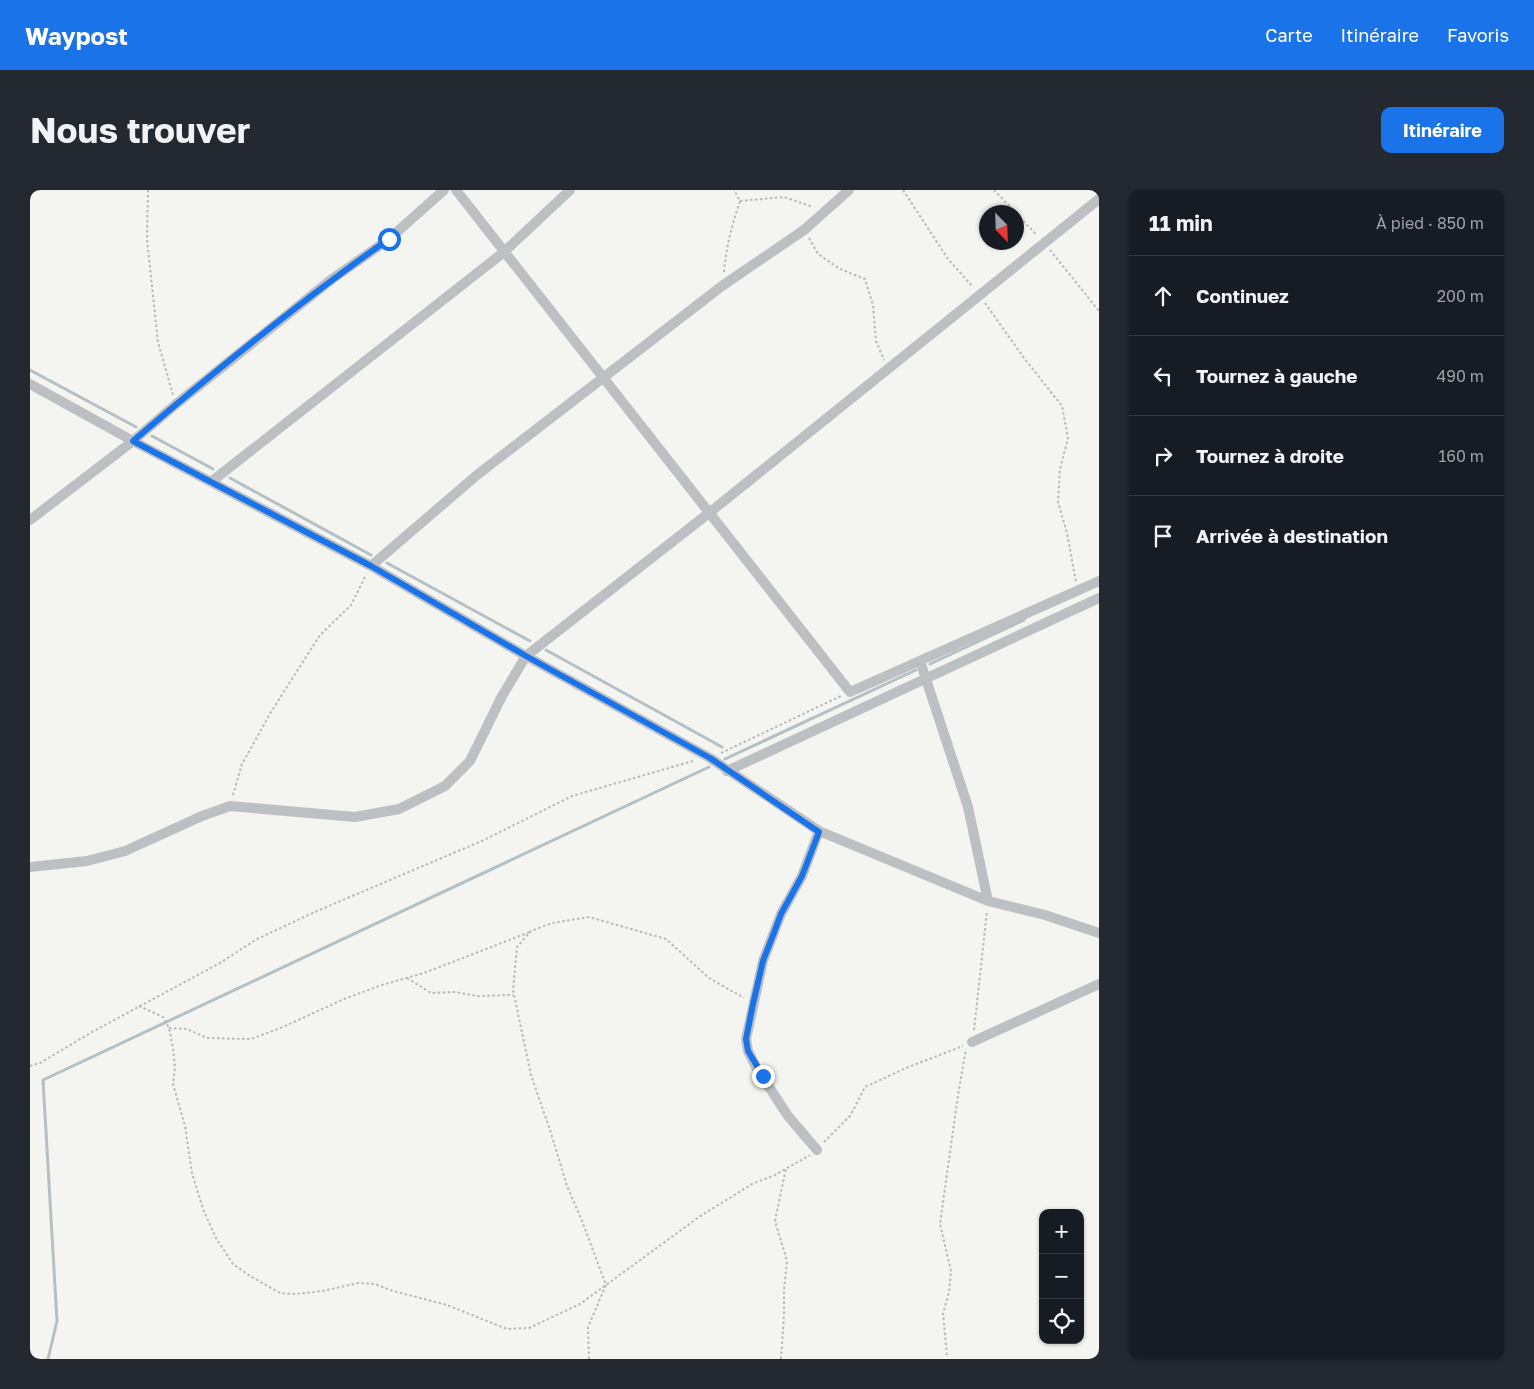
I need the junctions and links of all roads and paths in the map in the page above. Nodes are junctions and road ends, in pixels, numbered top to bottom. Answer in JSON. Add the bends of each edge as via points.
{"nodes":[{"id":1,"x":148,"y":190,"type":"edge"},
{"id":2,"x":444,"y":190,"type":"edge"},
{"id":3,"x":456,"y":190,"type":"edge"},
{"id":4,"x":570,"y":190,"type":"edge"},
{"id":5,"x":734,"y":190,"type":"edge"},
{"id":6,"x":849,"y":190,"type":"edge"},
{"id":7,"x":903,"y":190,"type":"edge"},
{"id":8,"x":994,"y":190,"type":"edge"},
{"id":9,"x":1099,"y":199,"type":"edge"},
{"id":10,"x":740,"y":201,"type":"junction"},
{"id":11,"x":1008,"y":205,"type":"edge"},
{"id":12,"x":824,"y":211,"type":"junction"},
{"id":13,"x":1024,"y":222,"type":"edge"},
{"id":14,"x":804,"y":230,"type":"junction"},
{"id":15,"x":1044,"y":243,"type":"junction"},
{"id":16,"x":504,"y":252,"type":"junction"},
{"id":17,"x":722,"y":286,"type":"junction"},
{"id":18,"x":980,"y":295,"type":"junction"},
{"id":19,"x":1099,"y":311,"type":"edge"},
{"id":20,"x":884,"y":372,"type":"junction"},
{"id":21,"x":603,"y":378,"type":"junction"},
{"id":22,"x":30,"y":384,"type":"edge"},
{"id":23,"x":176,"y":404,"type":"junction"},
{"id":24,"x":133,"y":441,"type":"junction"},
{"id":25,"x":211,"y":482,"type":"junction"},
{"id":26,"x":709,"y":513,"type":"junction"},
{"id":27,"x":30,"y":520,"type":"edge"},
{"id":28,"x":371,"y":566,"type":"junction"},
{"id":29,"x":1099,"y":581,"type":"edge"},
{"id":30,"x":1078,"y":591,"type":"junction"},
{"id":31,"x":1099,"y":598,"type":"edge"},
{"id":32,"x":526,"y":656,"type":"junction"},
{"id":33,"x":920,"y":660,"type":"junction"},
{"id":34,"x":927,"y":678,"type":"junction"},
{"id":35,"x":850,"y":692,"type":"junction"},
{"id":36,"x":723,"y":752,"type":"dead end"},
{"id":37,"x":710,"y":758,"type":"junction"},
{"id":38,"x":727,"y":771,"type":"junction"},
{"id":39,"x":230,"y":806,"type":"junction"},
{"id":40,"x":819,"y":832,"type":"junction"},
{"id":41,"x":30,"y":867,"type":"edge"},
{"id":42,"x":988,"y":901,"type":"junction"},
{"id":43,"x":531,"y":931,"type":"junction"},
{"id":44,"x":1099,"y":933,"type":"edge"},
{"id":45,"x":407,"y":978,"type":"junction"},
{"id":46,"x":1099,"y":984,"type":"edge"},
{"id":47,"x":514,"y":995,"type":"junction"},
{"id":48,"x":753,"y":1004,"type":"junction"},
{"id":49,"x":139,"y":1006,"type":"junction"},
{"id":50,"x":169,"y":1028,"type":"junction"},
{"id":51,"x":972,"y":1042,"type":"joint"},
{"id":52,"x":30,"y":1066,"type":"edge"},
{"id":53,"x":817,"y":1150,"type":"junction"},
{"id":54,"x":786,"y":1168,"type":"junction"},
{"id":55,"x":606,"y":1285,"type":"junction"},
{"id":56,"x":947,"y":1355,"type":"dead end"},
{"id":57,"x":589,"y":1359,"type":"edge"},
{"id":58,"x":781,"y":1359,"type":"edge"}],
"edges":[{"from":1,"to":23,"type":"path","via":[[147,240],[158,342]]},
{"from":2,"to":23,"type":"street","via":[[389,239],[332,279]]},
{"from":3,"to":16,"type":"street"},
{"from":4,"to":16,"type":"street"},
{"from":5,"to":10,"type":"path"},
{"from":6,"to":12,"type":"street"},
{"from":7,"to":18,"type":"path","via":[[948,259]]},
{"from":8,"to":11,"type":"path"},
{"from":9,"to":15,"type":"street"},
{"from":10,"to":12,"type":"path","via":[[784,197]]},
{"from":10,"to":17,"type":"path","via":[[725,252]]},
{"from":12,"to":14,"type":"street"},
{"from":13,"to":15,"type":"path"},
{"from":14,"to":17,"type":"street"},
{"from":14,"to":20,"type":"path","via":[[818,254],[840,269],[865,278],[873,305],[876,341],[884,358]]},
{"from":15,"to":18,"type":"street"},
{"from":15,"to":19,"type":"path"},
{"from":16,"to":21,"type":"street"},
{"from":16,"to":25,"type":"street"},
{"from":17,"to":21,"type":"street"},
{"from":18,"to":20,"type":"street"},
{"from":18,"to":30,"type":"path","via":[[1062,406],[1068,438],[1060,469],[1058,502]]},
{"from":20,"to":26,"type":"street"},
{"from":21,"to":26,"type":"street"},
{"from":21,"to":28,"type":"street","via":[[477,475]]},
{"from":22,"to":24,"type":"street"},
{"from":23,"to":24,"type":"street"},
{"from":24,"to":25,"type":"street"},
{"from":24,"to":27,"type":"street"},
{"from":25,"to":28,"type":"street"},
{"from":26,"to":32,"type":"street"},
{"from":26,"to":35,"type":"street"},
{"from":28,"to":32,"type":"street"},
{"from":28,"to":39,"type":"path","via":[[350,605],[320,635],[271,712],[242,764]]},
{"from":29,"to":30,"type":"street"},
{"from":30,"to":33,"type":"street"},
{"from":31,"to":34,"type":"street"},
{"from":32,"to":37,"type":"street"},
{"from":32,"to":39,"type":"street","via":[[470,760],[444,786],[398,809],[356,817]]},
{"from":33,"to":34,"type":"street"},
{"from":33,"to":35,"type":"street"},
{"from":34,"to":38,"type":"street"},
{"from":34,"to":42,"type":"street","via":[[968,807]]},
{"from":35,"to":36,"type":"path"},
{"from":37,"to":38,"type":"street"},
{"from":37,"to":49,"type":"path","via":[[572,796],[484,840],[257,939],[220,963]]},
{"from":38,"to":40,"type":"street"},
{"from":39,"to":41,"type":"street","via":[[124,851],[87,861]]},
{"from":40,"to":42,"type":"street"},
{"from":40,"to":48,"type":"street","via":[[802,876],[781,914],[763,961]]},
{"from":42,"to":44,"type":"street"},
{"from":42,"to":51,"type":"path"},
{"from":43,"to":45,"type":"path"},
{"from":43,"to":47,"type":"path","via":[[516,947]]},
{"from":43,"to":48,"type":"path","via":[[552,923],[588,917],[666,939],[709,978]]},
{"from":45,"to":47,"type":"path","via":[[431,992]]},
{"from":45,"to":50,"type":"path","via":[[344,999],[251,1038],[207,1038],[187,1029]]},
{"from":46,"to":51,"type":"street"},
{"from":47,"to":55,"type":"path","via":[[531,1075],[566,1186]]},
{"from":48,"to":53,"type":"street","via":[[746,1039],[748,1051],[788,1116]]},
{"from":49,"to":50,"type":"path","via":[[163,1017]]},
{"from":49,"to":52,"type":"path"},
{"from":50,"to":55,"type":"path","via":[[175,1068],[173,1084],[203,1209],[233,1264],[250,1276],[280,1293],[295,1294],[358,1283],[375,1284],[447,1305],[507,1329],[529,1328],[580,1304]]},
{"from":53,"to":54,"type":"path"},
{"from":53,"to":56,"type":"path","via":[[850,1116],[865,1088],[967,1044],[940,1224],[951,1271],[943,1314]]},
{"from":54,"to":55,"type":"path","via":[[752,1184],[699,1217]]},
{"from":54,"to":58,"type":"path","via":[[775,1221],[788,1261]]},
{"from":55,"to":57,"type":"path","via":[[588,1327]]}]}
